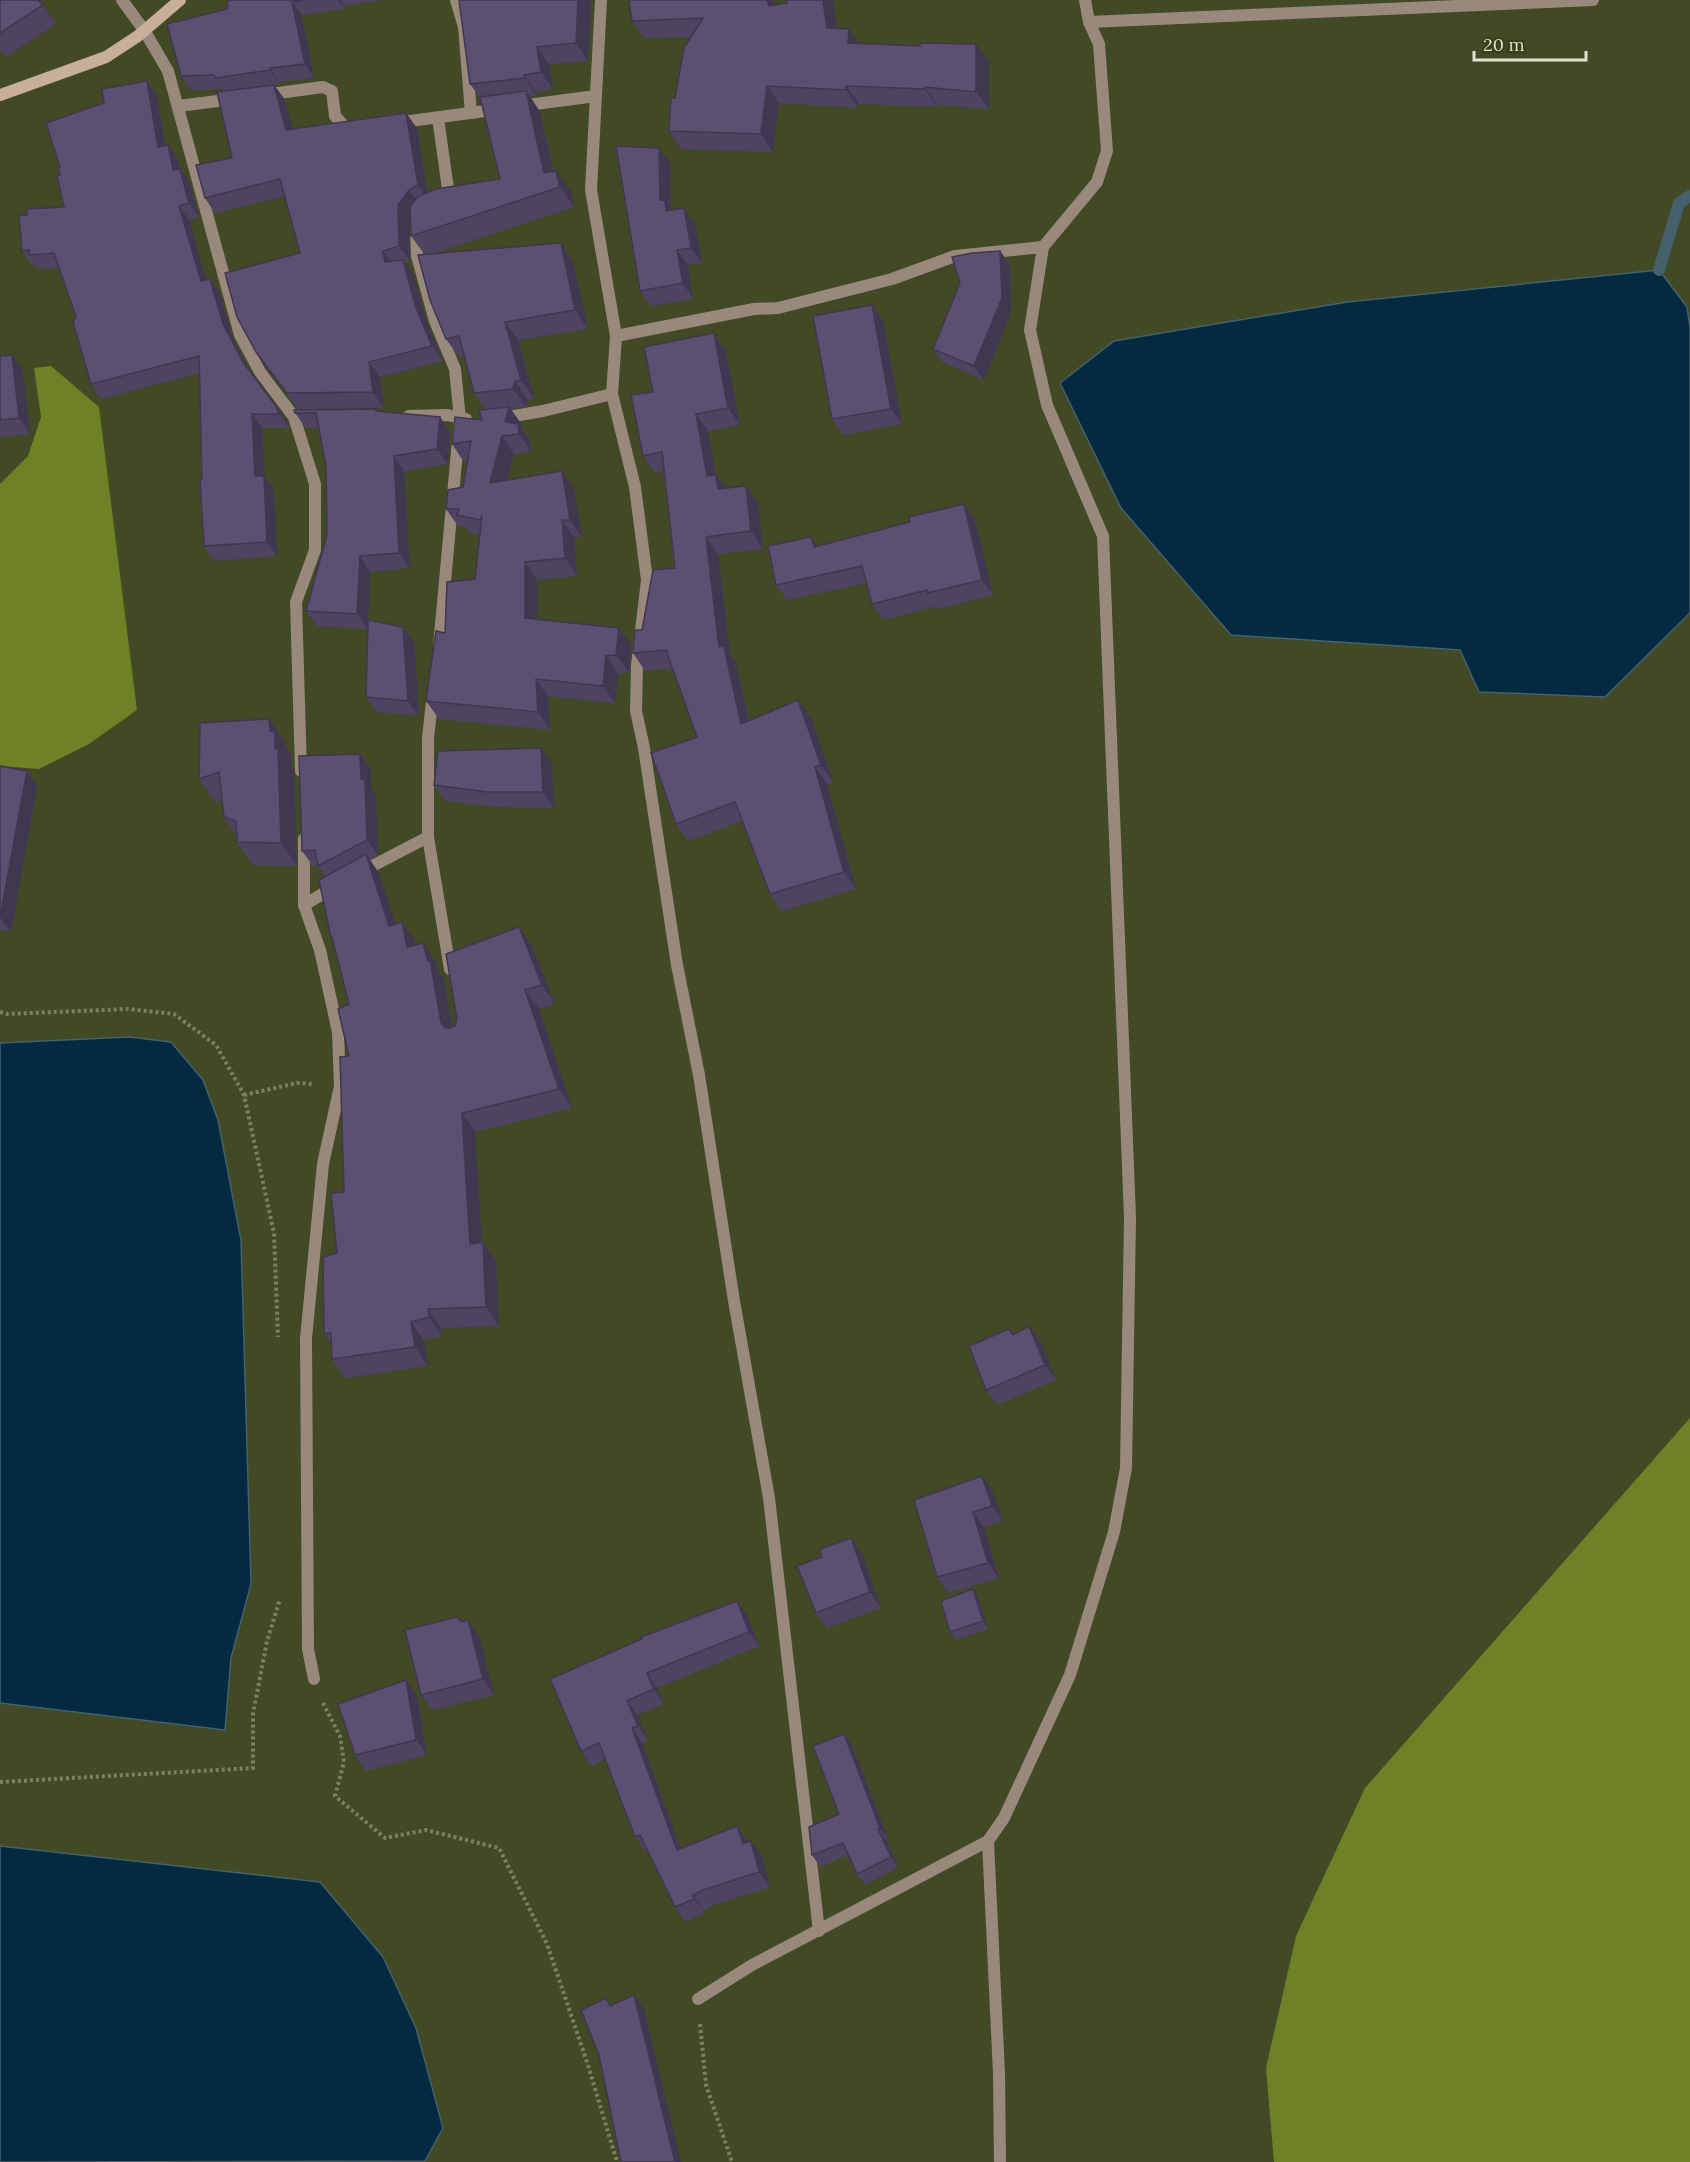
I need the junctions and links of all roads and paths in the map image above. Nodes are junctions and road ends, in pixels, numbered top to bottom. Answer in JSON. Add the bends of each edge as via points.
{"nodes":[{"id":1,"x":122,"y":0,"type":"edge"},
{"id":2,"x":180,"y":0,"type":"edge"},
{"id":3,"x":456,"y":0,"type":"edge"},
{"id":4,"x":601,"y":0,"type":"edge"},
{"id":5,"x":1085,"y":0,"type":"edge"},
{"id":6,"x":1593,"y":0,"type":"edge"},
{"id":7,"x":1089,"y":22,"type":"junction"},
{"id":8,"x":144,"y":30,"type":"junction"},
{"id":9,"x":0,"y":95,"type":"edge"},
{"id":10,"x":596,"y":96,"type":"junction"},
{"id":11,"x":178,"y":106,"type":"junction"},
{"id":12,"x":471,"y":113,"type":"junction"},
{"id":13,"x":438,"y":118,"type":"junction"},
{"id":14,"x":381,"y":124,"type":"edge"},
{"id":15,"x":358,"y":127,"type":"edge"},
{"id":16,"x":436,"y":207,"type":"edge"},
{"id":17,"x":421,"y":218,"type":"edge"},
{"id":18,"x":1043,"y":247,"type":"junction"},
{"id":19,"x":616,"y":336,"type":"junction"},
{"id":20,"x":612,"y":394,"type":"junction"},
{"id":21,"x":400,"y":416,"type":"edge"},
{"id":22,"x":460,"y":419,"type":"junction"},
{"id":23,"x":438,"y":656,"type":"edge"},
{"id":24,"x":435,"y":680,"type":"edge"},
{"id":25,"x":302,"y":786,"type":"edge"},
{"id":26,"x":303,"y":821,"type":"edge"},
{"id":27,"x":428,"y":837,"type":"junction"},
{"id":28,"x":304,"y":905,"type":"junction"},
{"id":29,"x":452,"y":983,"type":"edge"},
{"id":30,"x":0,"y":1012,"type":"edge"},
{"id":31,"x":297,"y":1083,"type":"dead end"},
{"id":32,"x":244,"y":1095,"type":"junction"},
{"id":33,"x":278,"y":1338,"type":"dead end"},
{"id":34,"x":282,"y":1590,"type":"dead end"},
{"id":35,"x":314,"y":1679,"type":"joint"},
{"id":36,"x":0,"y":1782,"type":"edge"},
{"id":37,"x":988,"y":1841,"type":"junction"},
{"id":38,"x":819,"y":1931,"type":"junction"},
{"id":39,"x":698,"y":1999,"type":"joint"},
{"id":40,"x":616,"y":2162,"type":"edge"},
{"id":41,"x":732,"y":2162,"type":"edge"},
{"id":42,"x":1000,"y":2162,"type":"edge"}],
"edges":[{"from":1,"to":8,"type":"street"},
{"from":2,"to":8,"type":"main road"},
{"from":3,"to":12,"type":"street","via":[[464,27]]},
{"from":4,"to":10,"type":"street"},
{"from":5,"to":7,"type":"street"},
{"from":6,"to":7,"type":"street"},
{"from":7,"to":18,"type":"street","via":[[1099,44],[1107,151],[1097,182]]},
{"from":8,"to":9,"type":"main road","via":[[106,57]]},
{"from":8,"to":11,"type":"street","via":[[168,70]]},
{"from":10,"to":12,"type":"street"},
{"from":10,"to":19,"type":"street","via":[[591,189]]},
{"from":11,"to":15,"type":"street","via":[[323,87],[332,91],[334,116],[347,129]]},
{"from":11,"to":25,"type":"street","via":[[240,336],[260,372],[300,417],[315,484],[315,550],[296,602]]},
{"from":12,"to":13,"type":"street"},
{"from":13,"to":14,"type":"street"},
{"from":13,"to":16,"type":"street","via":[[448,189],[446,202]]},
{"from":17,"to":22,"type":"street","via":[[416,225],[417,256],[435,321],[455,369]]},
{"from":18,"to":19,"type":"street","via":[[955,256],[892,279],[778,308],[754,309]]},
{"from":18,"to":37,"type":"street","via":[[1030,330],[1047,405],[1103,536],[1130,1217],[1126,1468],[1114,1532],[1070,1675],[1004,1818]]},
{"from":19,"to":20,"type":"street"},
{"from":20,"to":22,"type":"street","via":[[543,411],[482,420]]},
{"from":20,"to":38,"type":"street","via":[[635,487],[647,580],[636,665],[636,711],[769,1498]]},
{"from":21,"to":22,"type":"street","via":[[447,415]]},
{"from":22,"to":23,"type":"street"},
{"from":24,"to":27,"type":"street","via":[[428,738]]},
{"from":26,"to":28,"type":"street"},
{"from":27,"to":28,"type":"street"},
{"from":27,"to":29,"type":"street"},
{"from":28,"to":35,"type":"street","via":[[320,950],[338,1032],[339,1086],[323,1164],[306,1338],[308,1649]]},
{"from":30,"to":32,"type":"path","via":[[128,1009],[174,1014],[216,1045]]},
{"from":31,"to":32,"type":"path"},
{"from":32,"to":33,"type":"path","via":[[274,1233]]},
{"from":34,"to":36,"type":"path","via":[[253,1714],[253,1768]]},
{"from":35,"to":40,"type":"path","via":[[340,1736],[344,1762],[335,1796],[385,1838],[426,1830],[499,1848],[547,1944]]},
{"from":37,"to":38,"type":"street"},
{"from":37,"to":42,"type":"street"},
{"from":38,"to":39,"type":"street","via":[[752,1965]]},
{"from":39,"to":41,"type":"path","via":[[706,2085]]}]}
